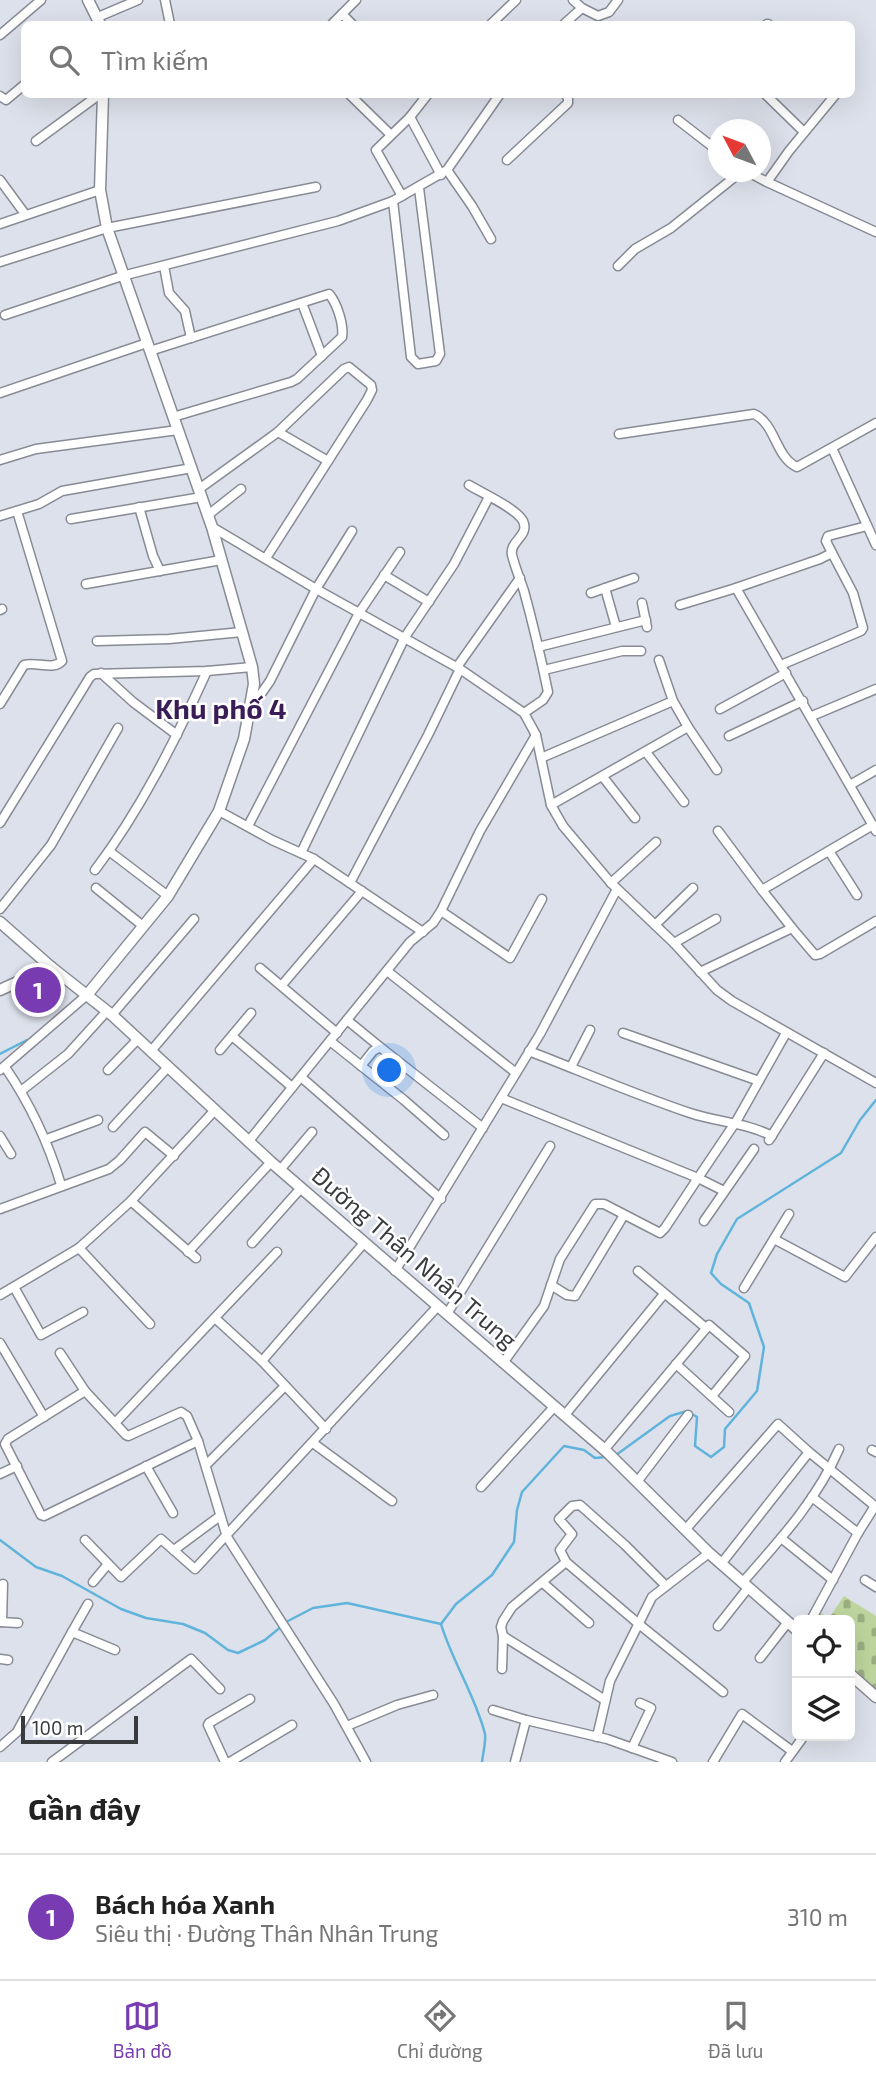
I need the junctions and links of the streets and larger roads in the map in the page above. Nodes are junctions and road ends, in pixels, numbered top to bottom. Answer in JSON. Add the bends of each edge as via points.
{"nodes":[{"id":1,"x":41,"y":0,"type":"edge"},
{"id":2,"x":88,"y":0,"type":"edge"},
{"id":3,"x":138,"y":0,"type":"edge"},
{"id":4,"x":165,"y":0,"type":"edge"},
{"id":5,"x":356,"y":0,"type":"edge"},
{"id":6,"x":516,"y":0,"type":"edge"},
{"id":7,"x":573,"y":0,"type":"edge"},
{"id":8,"x":618,"y":0,"type":"edge"},
{"id":9,"x":582,"y":8,"type":"junction"},
{"id":10,"x":342,"y":14,"type":"junction"},
{"id":11,"x":99,"y":21,"type":"edge"},
{"id":12,"x":103,"y":21,"type":"edge"},
{"id":13,"x":169,"y":21,"type":"edge"},
{"id":14,"x":335,"y":21,"type":"edge"},
{"id":15,"x":349,"y":21,"type":"edge"},
{"id":16,"x":494,"y":21,"type":"edge"},
{"id":17,"x":568,"y":21,"type":"edge"},
{"id":18,"x":0,"y":34,"type":"edge"},
{"id":19,"x":21,"y":88,"type":"edge"},
{"id":20,"x":0,"y":96,"type":"edge"},
{"id":21,"x":95,"y":98,"type":"edge"},
{"id":22,"x":101,"y":98,"type":"edge"},
{"id":23,"x":353,"y":98,"type":"edge"},
{"id":24,"x":424,"y":98,"type":"edge"},
{"id":25,"x":497,"y":98,"type":"edge"},
{"id":26,"x":566,"y":98,"type":"edge"},
{"id":27,"x":769,"y":98,"type":"edge"},
{"id":28,"x":832,"y":98,"type":"edge"},
{"id":29,"x":410,"y":117,"type":"junction"},
{"id":30,"x":678,"y":120,"type":"dead end"},
{"id":31,"x":804,"y":132,"type":"junction"},
{"id":32,"x":391,"y":135,"type":"junction"},
{"id":33,"x":36,"y":141,"type":"dead end"},
{"id":34,"x":708,"y":143,"type":"edge"},
{"id":35,"x":508,"y":160,"type":"dead end"},
{"id":36,"x":444,"y":172,"type":"junction"},
{"id":37,"x":771,"y":177,"type":"edge"},
{"id":38,"x":0,"y":180,"type":"edge"},
{"id":39,"x":728,"y":182,"type":"edge"},
{"id":40,"x":767,"y":182,"type":"edge"},
{"id":41,"x":316,"y":187,"type":"dead end"},
{"id":42,"x":419,"y":188,"type":"junction"},
{"id":43,"x":100,"y":190,"type":"junction"},
{"id":44,"x":402,"y":196,"type":"junction"},
{"id":45,"x":393,"y":201,"type":"junction"},
{"id":46,"x":25,"y":214,"type":"junction"},
{"id":47,"x":0,"y":224,"type":"edge"},
{"id":48,"x":107,"y":228,"type":"junction"},
{"id":49,"x":876,"y":232,"type":"edge"},
{"id":50,"x":491,"y":239,"type":"dead end"},
{"id":51,"x":0,"y":262,"type":"edge"},
{"id":52,"x":164,"y":266,"type":"junction"},
{"id":53,"x":618,"y":266,"type":"dead end"},
{"id":54,"x":122,"y":276,"type":"junction"},
{"id":55,"x":302,"y":303,"type":"junction"},
{"id":56,"x":5,"y":315,"type":"dead end"},
{"id":57,"x":191,"y":338,"type":"junction"},
{"id":58,"x":148,"y":347,"type":"junction"},
{"id":59,"x":322,"y":356,"type":"junction"},
{"id":60,"x":0,"y":393,"type":"edge"},
{"id":61,"x":173,"y":417,"type":"junction"},
{"id":62,"x":876,"y":422,"type":"edge"},
{"id":63,"x":178,"y":430,"type":"junction"},
{"id":64,"x":278,"y":432,"type":"junction"},
{"id":65,"x":620,"y":433,"type":"dead end"},
{"id":66,"x":832,"y":448,"type":"junction"},
{"id":67,"x":0,"y":460,"type":"edge"},
{"id":68,"x":328,"y":461,"type":"junction"},
{"id":69,"x":192,"y":468,"type":"junction"},
{"id":70,"x":469,"y":485,"type":"dead end"},
{"id":71,"x":241,"y":489,"type":"dead end"},
{"id":72,"x":201,"y":493,"type":"junction"},
{"id":73,"x":489,"y":497,"type":"junction"},
{"id":74,"x":139,"y":508,"type":"junction"},
{"id":75,"x":17,"y":511,"type":"junction"},
{"id":76,"x":208,"y":515,"type":"junction"},
{"id":77,"x":0,"y":516,"type":"edge"},
{"id":78,"x":71,"y":519,"type":"dead end"},
{"id":79,"x":867,"y":526,"type":"junction"},
{"id":80,"x":212,"y":527,"type":"junction"},
{"id":81,"x":352,"y":531,"type":"dead end"},
{"id":82,"x":876,"y":545,"type":"edge"},
{"id":83,"x":400,"y":552,"type":"dead end"},
{"id":84,"x":832,"y":553,"type":"junction"},
{"id":85,"x":266,"y":558,"type":"junction"},
{"id":86,"x":221,"y":560,"type":"junction"},
{"id":87,"x":160,"y":571,"type":"junction"},
{"id":88,"x":384,"y":575,"type":"junction"},
{"id":89,"x":520,"y":578,"type":"junction"},
{"id":90,"x":634,"y":578,"type":"dead end"},
{"id":91,"x":86,"y":584,"type":"dead end"},
{"id":92,"x":605,"y":588,"type":"junction"},
{"id":93,"x":736,"y":588,"type":"junction"},
{"id":94,"x":316,"y":589,"type":"junction"},
{"id":95,"x":591,"y":593,"type":"dead end"},
{"id":96,"x":429,"y":602,"type":"junction"},
{"id":97,"x":642,"y":603,"type":"dead end"},
{"id":98,"x":680,"y":604,"type":"dead end"},
{"id":99,"x":359,"y":613,"type":"junction"},
{"id":100,"x":616,"y":627,"type":"junction"},
{"id":101,"x":242,"y":632,"type":"junction"},
{"id":102,"x":405,"y":637,"type":"junction"},
{"id":103,"x":97,"y":640,"type":"dead end"},
{"id":104,"x":538,"y":647,"type":"junction"},
{"id":105,"x":641,"y":651,"type":"dead end"},
{"id":106,"x":659,"y":660,"type":"dead end"},
{"id":107,"x":252,"y":667,"type":"junction"},
{"id":108,"x":458,"y":668,"type":"junction"},
{"id":109,"x":784,"y":669,"type":"junction"},
{"id":110,"x":544,"y":670,"type":"junction"},
{"id":111,"x":207,"y":671,"type":"junction"},
{"id":112,"x":101,"y":673,"type":"junction"},
{"id":113,"x":876,"y":689,"type":"edge"},
{"id":114,"x":673,"y":701,"type":"junction"},
{"id":115,"x":803,"y":701,"type":"junction"},
{"id":116,"x":0,"y":704,"type":"edge"},
{"id":117,"x":251,"y":708,"type":"junction"},
{"id":118,"x":720,"y":709,"type":"dead end"},
{"id":119,"x":524,"y":713,"type":"junction"},
{"id":120,"x":812,"y":716,"type":"junction"},
{"id":121,"x":688,"y":727,"type":"junction"},
{"id":122,"x":118,"y":728,"type":"dead end"},
{"id":123,"x":536,"y":735,"type":"junction"},
{"id":124,"x":177,"y":736,"type":"junction"},
{"id":125,"x":729,"y":736,"type":"dead end"},
{"id":126,"x":646,"y":752,"type":"junction"},
{"id":127,"x":541,"y":758,"type":"junction"},
{"id":128,"x":718,"y":770,"type":"dead end"},
{"id":129,"x":876,"y":770,"type":"edge"},
{"id":130,"x":603,"y":777,"type":"junction"},
{"id":131,"x":850,"y":785,"type":"junction"},
{"id":132,"x":684,"y":802,"type":"dead end"},
{"id":133,"x":551,"y":805,"type":"junction"},
{"id":134,"x":219,"y":811,"type":"junction"},
{"id":135,"x":635,"y":818,"type":"dead end"},
{"id":136,"x":0,"y":823,"type":"edge"},
{"id":137,"x":248,"y":826,"type":"junction"},
{"id":138,"x":874,"y":828,"type":"edge"},
{"id":139,"x":718,"y":831,"type":"dead end"},
{"id":140,"x":656,"y":842,"type":"dead end"},
{"id":141,"x":109,"y":851,"type":"junction"},
{"id":142,"x":829,"y":851,"type":"junction"},
{"id":143,"x":301,"y":853,"type":"junction"},
{"id":144,"x":314,"y":859,"type":"junction"},
{"id":145,"x":95,"y":870,"type":"dead end"},
{"id":146,"x":350,"y":883,"type":"junction"},
{"id":147,"x":614,"y":886,"type":"junction"},
{"id":148,"x":96,"y":888,"type":"dead end"},
{"id":149,"x":693,"y":888,"type":"dead end"},
{"id":150,"x":762,"y":890,"type":"junction"},
{"id":151,"x":362,"y":891,"type":"junction"},
{"id":152,"x":857,"y":895,"type":"dead end"},
{"id":153,"x":167,"y":896,"type":"junction"},
{"id":154,"x":542,"y":899,"type":"dead end"},
{"id":155,"x":0,"y":909,"type":"edge"},
{"id":156,"x":441,"y":911,"type":"junction"},
{"id":157,"x":194,"y":919,"type":"dead end"},
{"id":158,"x":716,"y":919,"type":"dead end"},
{"id":159,"x":876,"y":921,"type":"edge"},
{"id":160,"x":0,"y":922,"type":"edge"},
{"id":161,"x":655,"y":925,"type":"junction"},
{"id":162,"x":143,"y":926,"type":"junction"},
{"id":163,"x":792,"y":928,"type":"junction"},
{"id":164,"x":423,"y":932,"type":"junction"},
{"id":165,"x":674,"y":943,"type":"junction"},
{"id":166,"x":51,"y":967,"type":"junction"},
{"id":167,"x":260,"y":968,"type":"dead end"},
{"id":168,"x":387,"y":971,"type":"junction"},
{"id":169,"x":700,"y":972,"type":"junction"},
{"id":170,"x":282,"y":985,"type":"junction"},
{"id":171,"x":0,"y":990,"type":"edge"},
{"id":172,"x":88,"y":995,"type":"junction"},
{"id":173,"x":109,"y":1013,"type":"junction"},
{"id":174,"x":251,"y":1013,"type":"dead end"},
{"id":175,"x":347,"y":1020,"type":"junction"},
{"id":176,"x":590,"y":1030,"type":"dead end"},
{"id":177,"x":337,"y":1033,"type":"junction"},
{"id":178,"x":623,"y":1033,"type":"dead end"},
{"id":179,"x":786,"y":1033,"type":"junction"},
{"id":180,"x":232,"y":1036,"type":"junction"},
{"id":181,"x":138,"y":1039,"type":"junction"},
{"id":182,"x":330,"y":1041,"type":"junction"},
{"id":183,"x":380,"y":1047,"type":"junction"},
{"id":184,"x":220,"y":1050,"type":"dead end"},
{"id":185,"x":151,"y":1051,"type":"junction"},
{"id":186,"x":529,"y":1051,"type":"junction"},
{"id":187,"x":824,"y":1053,"type":"junction"},
{"id":188,"x":361,"y":1066,"type":"junction"},
{"id":189,"x":168,"y":1067,"type":"junction"},
{"id":190,"x":2,"y":1068,"type":"edge"},
{"id":191,"x":571,"y":1068,"type":"junction"},
{"id":192,"x":108,"y":1070,"type":"dead end"},
{"id":193,"x":516,"y":1073,"type":"junction"},
{"id":194,"x":301,"y":1077,"type":"junction"},
{"id":195,"x":759,"y":1081,"type":"junction"},
{"id":196,"x":876,"y":1083,"type":"edge"},
{"id":197,"x":292,"y":1087,"type":"junction"},
{"id":198,"x":21,"y":1091,"type":"junction"},
{"id":199,"x":501,"y":1098,"type":"junction"},
{"id":200,"x":215,"y":1110,"type":"junction"},
{"id":201,"x":98,"y":1120,"type":"dead end"},
{"id":202,"x":736,"y":1123,"type":"junction"},
{"id":203,"x":113,"y":1127,"type":"dead end"},
{"id":204,"x":483,"y":1128,"type":"junction"},
{"id":205,"x":312,"y":1132,"type":"dead end"},
{"id":206,"x":444,"y":1135,"type":"dead end"},
{"id":207,"x":0,"y":1136,"type":"edge"},
{"id":208,"x":47,"y":1139,"type":"junction"},
{"id":209,"x":248,"y":1142,"type":"junction"},
{"id":210,"x":550,"y":1146,"type":"dead end"},
{"id":211,"x":754,"y":1149,"type":"dead end"},
{"id":212,"x":11,"y":1154,"type":"dead end"},
{"id":213,"x":174,"y":1156,"type":"junction"},
{"id":214,"x":271,"y":1162,"type":"junction"},
{"id":215,"x":280,"y":1170,"type":"junction"},
{"id":216,"x":698,"y":1178,"type":"junction"},
{"id":217,"x":61,"y":1185,"type":"junction"},
{"id":218,"x":301,"y":1188,"type":"junction"},
{"id":219,"x":724,"y":1191,"type":"junction"},
{"id":220,"x":441,"y":1199,"type":"junction"},
{"id":221,"x":131,"y":1201,"type":"junction"},
{"id":222,"x":0,"y":1209,"type":"edge"},
{"id":223,"x":789,"y":1214,"type":"dead end"},
{"id":224,"x":624,"y":1215,"type":"junction"},
{"id":225,"x":705,"y":1221,"type":"dead end"},
{"id":226,"x":876,"y":1237,"type":"edge"},
{"id":227,"x":774,"y":1239,"type":"junction"},
{"id":228,"x":252,"y":1243,"type":"dead end"},
{"id":229,"x":364,"y":1243,"type":"junction"},
{"id":230,"x":79,"y":1248,"type":"junction"},
{"id":231,"x":188,"y":1252,"type":"junction"},
{"id":232,"x":277,"y":1252,"type":"dead end"},
{"id":233,"x":196,"y":1258,"type":"dead end"},
{"id":234,"x":396,"y":1270,"type":"junction"},
{"id":235,"x":638,"y":1272,"type":"dead end"},
{"id":236,"x":551,"y":1285,"type":"junction"},
{"id":237,"x":13,"y":1287,"type":"junction"},
{"id":238,"x":744,"y":1288,"type":"dead end"},
{"id":239,"x":664,"y":1294,"type":"junction"},
{"id":240,"x":0,"y":1295,"type":"edge"},
{"id":241,"x":438,"y":1306,"type":"junction"},
{"id":242,"x":83,"y":1312,"type":"dead end"},
{"id":243,"x":447,"y":1314,"type":"junction"},
{"id":244,"x":216,"y":1318,"type":"junction"},
{"id":245,"x":150,"y":1324,"type":"dead end"},
{"id":246,"x":706,"y":1328,"type":"junction"},
{"id":247,"x":0,"y":1343,"type":"edge"},
{"id":248,"x":60,"y":1353,"type":"dead end"},
{"id":249,"x":262,"y":1361,"type":"junction"},
{"id":250,"x":503,"y":1363,"type":"junction"},
{"id":251,"x":676,"y":1364,"type":"junction"},
{"id":252,"x":285,"y":1386,"type":"junction"},
{"id":253,"x":85,"y":1391,"type":"junction"},
{"id":254,"x":712,"y":1396,"type":"junction"},
{"id":255,"x":554,"y":1407,"type":"junction"},
{"id":256,"x":729,"y":1412,"type":"dead end"},
{"id":257,"x":688,"y":1415,"type":"dead end"},
{"id":258,"x":564,"y":1416,"type":"junction"},
{"id":259,"x":44,"y":1417,"type":"junction"},
{"id":260,"x":116,"y":1422,"type":"junction"},
{"id":261,"x":326,"y":1429,"type":"junction"},
{"id":262,"x":198,"y":1441,"type":"junction"},
{"id":263,"x":313,"y":1443,"type":"junction"},
{"id":264,"x":839,"y":1449,"type":"dead end"},
{"id":265,"x":605,"y":1451,"type":"junction"},
{"id":266,"x":809,"y":1452,"type":"junction"},
{"id":267,"x":206,"y":1465,"type":"junction"},
{"id":268,"x":17,"y":1466,"type":"junction"},
{"id":269,"x":146,"y":1466,"type":"junction"},
{"id":270,"x":830,"y":1471,"type":"junction"},
{"id":271,"x":0,"y":1474,"type":"edge"},
{"id":272,"x":637,"y":1482,"type":"junction"},
{"id":273,"x":481,"y":1487,"type":"dead end"},
{"id":274,"x":812,"y":1497,"type":"junction"},
{"id":275,"x":393,"y":1501,"type":"dead end"},
{"id":276,"x":876,"y":1507,"type":"edge"},
{"id":277,"x":173,"y":1513,"type":"dead end"},
{"id":278,"x":220,"y":1516,"type":"junction"},
{"id":279,"x":685,"y":1530,"type":"junction"},
{"id":280,"x":858,"y":1533,"type":"junction"},
{"id":281,"x":227,"y":1537,"type":"junction"},
{"id":282,"x":781,"y":1538,"type":"junction"},
{"id":283,"x":85,"y":1540,"type":"dead end"},
{"id":284,"x":174,"y":1550,"type":"junction"},
{"id":285,"x":709,"y":1553,"type":"junction"},
{"id":286,"x":566,"y":1562,"type":"junction"},
{"id":287,"x":108,"y":1564,"type":"junction"},
{"id":288,"x":721,"y":1564,"type":"junction"},
{"id":289,"x":833,"y":1580,"type":"junction"},
{"id":290,"x":865,"y":1580,"type":"dead end"},
{"id":291,"x":93,"y":1582,"type":"dead end"},
{"id":292,"x":543,"y":1583,"type":"junction"},
{"id":293,"x":3,"y":1584,"type":"dead end"},
{"id":294,"x":745,"y":1585,"type":"junction"},
{"id":295,"x":666,"y":1586,"type":"junction"},
{"id":296,"x":876,"y":1587,"type":"edge"},
{"id":297,"x":88,"y":1604,"type":"dead end"},
{"id":298,"x":814,"y":1615,"type":"edge"},
{"id":299,"x":1,"y":1622,"type":"edge"},
{"id":300,"x":788,"y":1622,"type":"junction"},
{"id":301,"x":18,"y":1623,"type":"dead end"},
{"id":302,"x":589,"y":1623,"type":"dead end"},
{"id":303,"x":640,"y":1625,"type":"junction"},
{"id":304,"x":718,"y":1626,"type":"dead end"},
{"id":305,"x":792,"y":1626,"type":"edge"},
{"id":306,"x":72,"y":1632,"type":"junction"},
{"id":307,"x":503,"y":1636,"type":"junction"},
{"id":308,"x":115,"y":1650,"type":"dead end"},
{"id":309,"x":760,"y":1658,"type":"dead end"},
{"id":310,"x":502,"y":1670,"type":"dead end"},
{"id":311,"x":855,"y":1678,"type":"edge"},
{"id":312,"x":220,"y":1689,"type":"dead end"},
{"id":313,"x":723,"y":1692,"type":"dead end"},
{"id":314,"x":433,"y":1695,"type":"dead end"},
{"id":315,"x":876,"y":1696,"type":"edge"},
{"id":316,"x":250,"y":1699,"type":"dead end"},
{"id":317,"x":606,"y":1700,"type":"junction"},
{"id":318,"x":640,"y":1703,"type":"dead end"},
{"id":319,"x":493,"y":1710,"type":"dead end"},
{"id":320,"x":526,"y":1720,"type":"junction"},
{"id":321,"x":292,"y":1725,"type":"dead end"},
{"id":322,"x":347,"y":1727,"type":"junction"},
{"id":323,"x":597,"y":1737,"type":"junction"},
{"id":324,"x":800,"y":1741,"type":"edge"},
{"id":325,"x":0,"y":1747,"type":"edge"},
{"id":326,"x":632,"y":1748,"type":"junction"},
{"id":327,"x":792,"y":1751,"type":"junction"},
{"id":328,"x":243,"y":1758,"type":"edge"},
{"id":329,"x":51,"y":1762,"type":"edge"},
{"id":330,"x":227,"y":1762,"type":"edge"},
{"id":331,"x":366,"y":1762,"type":"edge"},
{"id":332,"x":515,"y":1762,"type":"edge"},
{"id":333,"x":672,"y":1762,"type":"edge"},
{"id":334,"x":713,"y":1762,"type":"edge"},
{"id":335,"x":785,"y":1762,"type":"edge"}],
"edges":[{"from":1,"to":18,"type":"street"},
{"from":2,"to":11,"type":"street"},
{"from":3,"to":12,"type":"street"},
{"from":4,"to":13,"type":"street"},
{"from":5,"to":10,"type":"street"},
{"from":6,"to":16,"type":"street"},
{"from":7,"to":9,"type":"street"},
{"from":8,"to":9,"type":"street","via":[[603,16]]},
{"from":9,"to":17,"type":"street"},
{"from":10,"to":14,"type":"street"},
{"from":10,"to":15,"type":"street"},
{"from":19,"to":20,"type":"street","via":[[6,100]]},
{"from":21,"to":33,"type":"street"},
{"from":22,"to":43,"type":"street"},
{"from":23,"to":32,"type":"street"},
{"from":24,"to":29,"type":"street"},
{"from":25,"to":36,"type":"street"},
{"from":26,"to":35,"type":"street","via":[[568,103]]},
{"from":27,"to":31,"type":"street"},
{"from":28,"to":31,"type":"street"},
{"from":29,"to":32,"type":"street"},
{"from":29,"to":36,"type":"street"},
{"from":30,"to":34,"type":"street"},
{"from":31,"to":37,"type":"street"},
{"from":32,"to":44,"type":"street","via":[[376,152]]},
{"from":36,"to":42,"type":"street"},
{"from":36,"to":50,"type":"street"},
{"from":38,"to":46,"type":"street"},
{"from":39,"to":53,"type":"street"},
{"from":40,"to":49,"type":"street"},
{"from":41,"to":48,"type":"street"},
{"from":42,"to":44,"type":"street"},
{"from":42,"to":45,"type":"street","via":[[440,355],[436,361],[418,364],[411,357]]},
{"from":43,"to":46,"type":"street"},
{"from":43,"to":48,"type":"street"},
{"from":44,"to":45,"type":"street"},
{"from":45,"to":52,"type":"street","via":[[338,221]]},
{"from":46,"to":47,"type":"street"},
{"from":48,"to":51,"type":"street"},
{"from":48,"to":54,"type":"street"},
{"from":52,"to":54,"type":"street"},
{"from":52,"to":57,"type":"street","via":[[169,293],[185,311]]},
{"from":54,"to":56,"type":"street"},
{"from":54,"to":58,"type":"street"},
{"from":55,"to":57,"type":"street"},
{"from":55,"to":59,"type":"street"},
{"from":55,"to":59,"type":"street","via":[[329,294],[334,300],[342,337]]},
{"from":57,"to":58,"type":"street"},
{"from":58,"to":60,"type":"street"},
{"from":58,"to":61,"type":"street"},
{"from":59,"to":61,"type":"street","via":[[291,383]]},
{"from":61,"to":63,"type":"street"},
{"from":62,"to":66,"type":"street"},
{"from":63,"to":67,"type":"street","via":[[36,449]]},
{"from":63,"to":69,"type":"street"},
{"from":64,"to":68,"type":"street"},
{"from":64,"to":68,"type":"street","via":[[349,367],[372,390]]},
{"from":64,"to":72,"type":"street"},
{"from":65,"to":66,"type":"street","via":[[754,414],[760,416],[793,466],[802,467]]},
{"from":66,"to":79,"type":"street"},
{"from":68,"to":85,"type":"street"},
{"from":69,"to":72,"type":"street"},
{"from":69,"to":75,"type":"street","via":[[62,491]]},
{"from":70,"to":73,"type":"street"},
{"from":71,"to":76,"type":"street"},
{"from":72,"to":74,"type":"street"},
{"from":72,"to":76,"type":"street"},
{"from":73,"to":89,"type":"street","via":[[524,523],[523,534],[511,550]]},
{"from":73,"to":96,"type":"street"},
{"from":74,"to":78,"type":"street"},
{"from":74,"to":87,"type":"street"},
{"from":75,"to":77,"type":"street"},
{"from":75,"to":116,"type":"street","via":[[62,661],[55,666],[24,665]]},
{"from":76,"to":80,"type":"street"},
{"from":79,"to":82,"type":"street"},
{"from":79,"to":84,"type":"street","via":[[828,536]]},
{"from":80,"to":85,"type":"street"},
{"from":80,"to":86,"type":"street"},
{"from":81,"to":94,"type":"street"},
{"from":83,"to":88,"type":"street"},
{"from":84,"to":93,"type":"street"},
{"from":84,"to":109,"type":"street","via":[[856,600],[863,628]]},
{"from":85,"to":94,"type":"street"},
{"from":86,"to":87,"type":"street"},
{"from":86,"to":101,"type":"street"},
{"from":87,"to":91,"type":"street"},
{"from":88,"to":96,"type":"street"},
{"from":88,"to":99,"type":"street"},
{"from":89,"to":104,"type":"street"},
{"from":89,"to":108,"type":"street"},
{"from":90,"to":92,"type":"street"},
{"from":92,"to":95,"type":"street"},
{"from":92,"to":100,"type":"street"},
{"from":93,"to":98,"type":"street"},
{"from":93,"to":109,"type":"street"},
{"from":94,"to":99,"type":"street"},
{"from":94,"to":117,"type":"street","via":[[270,681]]},
{"from":96,"to":102,"type":"street"},
{"from":97,"to":100,"type":"street","via":[[647,623]]},
{"from":99,"to":102,"type":"street"},
{"from":99,"to":137,"type":"street"},
{"from":100,"to":104,"type":"street"},
{"from":101,"to":103,"type":"street"},
{"from":101,"to":107,"type":"street"},
{"from":102,"to":108,"type":"street"},
{"from":102,"to":143,"type":"street"},
{"from":104,"to":110,"type":"street"},
{"from":105,"to":110,"type":"street","via":[[622,651]]},
{"from":106,"to":114,"type":"street"},
{"from":107,"to":111,"type":"street"},
{"from":107,"to":117,"type":"street"},
{"from":108,"to":119,"type":"street"},
{"from":108,"to":146,"type":"street"},
{"from":109,"to":115,"type":"street"},
{"from":109,"to":118,"type":"street"},
{"from":110,"to":119,"type":"street","via":[[547,696]]},
{"from":111,"to":112,"type":"street"},
{"from":111,"to":124,"type":"street"},
{"from":112,"to":124,"type":"street"},
{"from":112,"to":136,"type":"street","via":[[90,677]]},
{"from":113,"to":120,"type":"street"},
{"from":114,"to":121,"type":"street"},
{"from":114,"to":127,"type":"street"},
{"from":115,"to":120,"type":"street"},
{"from":115,"to":125,"type":"street"},
{"from":117,"to":134,"type":"street"},
{"from":119,"to":123,"type":"street"},
{"from":120,"to":131,"type":"street"},
{"from":121,"to":126,"type":"street"},
{"from":121,"to":128,"type":"street"},
{"from":122,"to":155,"type":"street","via":[[51,845]]},
{"from":123,"to":127,"type":"street"},
{"from":123,"to":156,"type":"street","via":[[480,831]]},
{"from":124,"to":141,"type":"street"},
{"from":126,"to":130,"type":"street"},
{"from":126,"to":132,"type":"street"},
{"from":127,"to":133,"type":"street"},
{"from":129,"to":131,"type":"street"},
{"from":130,"to":133,"type":"street"},
{"from":130,"to":135,"type":"street"},
{"from":131,"to":138,"type":"street"},
{"from":133,"to":147,"type":"street"},
{"from":134,"to":137,"type":"street"},
{"from":134,"to":153,"type":"street"},
{"from":137,"to":143,"type":"street"},
{"from":138,"to":142,"type":"street"},
{"from":139,"to":150,"type":"street"},
{"from":140,"to":147,"type":"street"},
{"from":141,"to":145,"type":"street"},
{"from":141,"to":153,"type":"street"},
{"from":142,"to":150,"type":"street"},
{"from":142,"to":152,"type":"street"},
{"from":143,"to":144,"type":"street"},
{"from":144,"to":146,"type":"street"},
{"from":144,"to":185,"type":"street"},
{"from":146,"to":151,"type":"street"},
{"from":147,"to":161,"type":"street"},
{"from":147,"to":186,"type":"street"},
{"from":148,"to":162,"type":"street"},
{"from":149,"to":161,"type":"street"},
{"from":150,"to":163,"type":"street"},
{"from":151,"to":164,"type":"street"},
{"from":151,"to":170,"type":"street"},
{"from":153,"to":162,"type":"street"},
{"from":154,"to":156,"type":"street","via":[[510,958]]},
{"from":156,"to":164,"type":"street"},
{"from":157,"to":173,"type":"street"},
{"from":158,"to":165,"type":"street"},
{"from":159,"to":163,"type":"street","via":[[820,954],[811,952]]},
{"from":160,"to":166,"type":"street","name":"Đường Thân Nhân Trung"},
{"from":161,"to":165,"type":"street"},
{"from":162,"to":172,"type":"street"},
{"from":163,"to":169,"type":"street"},
{"from":164,"to":168,"type":"street"},
{"from":165,"to":169,"type":"street"},
{"from":166,"to":171,"type":"street"},
{"from":166,"to":172,"type":"street","name":"Đường Thân Nhân Trung"},
{"from":167,"to":170,"type":"street"},
{"from":168,"to":175,"type":"street"},
{"from":168,"to":193,"type":"street"},
{"from":169,"to":179,"type":"street","via":[[732,1001]]},
{"from":170,"to":177,"type":"street"},
{"from":172,"to":173,"type":"street","name":"Đường Thân Nhân Trung"},
{"from":172,"to":190,"type":"street"},
{"from":173,"to":181,"type":"street","name":"Đường Thân Nhân Trung"},
{"from":173,"to":198,"type":"street"},
{"from":174,"to":180,"type":"street"},
{"from":175,"to":177,"type":"street"},
{"from":175,"to":183,"type":"street"},
{"from":176,"to":191,"type":"street"},
{"from":177,"to":182,"type":"street"},
{"from":178,"to":195,"type":"street"},
{"from":179,"to":187,"type":"street"},
{"from":179,"to":195,"type":"street"},
{"from":180,"to":184,"type":"street"},
{"from":180,"to":197,"type":"street"},
{"from":181,"to":185,"type":"street","name":"Đường Thân Nhân Trung"},
{"from":181,"to":192,"type":"street"},
{"from":182,"to":188,"type":"street"},
{"from":182,"to":194,"type":"street"},
{"from":183,"to":188,"type":"street"},
{"from":183,"to":204,"type":"street"},
{"from":185,"to":189,"type":"street","name":"Đường Thân Nhân Trung"},
{"from":186,"to":191,"type":"street"},
{"from":186,"to":193,"type":"street"},
{"from":187,"to":196,"type":"street"},
{"from":187,"to":202,"type":"street","via":[[771,1138]]},
{"from":188,"to":206,"type":"street"},
{"from":189,"to":200,"type":"street","name":"Đường Thân Nhân Trung"},
{"from":189,"to":203,"type":"street"},
{"from":190,"to":198,"type":"street"},
{"from":191,"to":202,"type":"street","via":[[709,1119]]},
{"from":193,"to":199,"type":"street"},
{"from":194,"to":197,"type":"street"},
{"from":194,"to":220,"type":"street"},
{"from":195,"to":202,"type":"street"},
{"from":197,"to":209,"type":"street"},
{"from":198,"to":208,"type":"street"},
{"from":199,"to":204,"type":"street"},
{"from":199,"to":216,"type":"street"},
{"from":200,"to":209,"type":"street","name":"Đường Thân Nhân Trung"},
{"from":200,"to":213,"type":"street"},
{"from":201,"to":208,"type":"street"},
{"from":202,"to":216,"type":"street"},
{"from":204,"to":220,"type":"street"},
{"from":205,"to":215,"type":"street"},
{"from":207,"to":212,"type":"street"},
{"from":208,"to":217,"type":"street"},
{"from":209,"to":214,"type":"street","name":"Đường Thân Nhân Trung"},
{"from":210,"to":243,"type":"street"},
{"from":211,"to":219,"type":"street"},
{"from":213,"to":217,"type":"street","via":[[145,1132],[109,1169]]},
{"from":213,"to":221,"type":"street"},
{"from":214,"to":215,"type":"street","name":"Đường Thân Nhân Trung"},
{"from":214,"to":231,"type":"street"},
{"from":215,"to":218,"type":"street","name":"Đường Thân Nhân Trung"},
{"from":216,"to":219,"type":"street"},
{"from":216,"to":224,"type":"street","via":[[662,1232]]},
{"from":217,"to":222,"type":"street"},
{"from":218,"to":228,"type":"street"},
{"from":218,"to":229,"type":"street","name":"Đường Thân Nhân Trung"},
{"from":219,"to":225,"type":"street"},
{"from":220,"to":234,"type":"street"},
{"from":221,"to":230,"type":"street"},
{"from":221,"to":231,"type":"street"},
{"from":223,"to":227,"type":"street"},
{"from":224,"to":236,"type":"street","via":[[575,1296]]},
{"from":224,"to":236,"type":"street","via":[[595,1204],[560,1259]]},
{"from":226,"to":227,"type":"street","via":[[845,1277]]},
{"from":227,"to":238,"type":"street"},
{"from":229,"to":234,"type":"street","name":"Đường Thân Nhân Trung"},
{"from":229,"to":249,"type":"street"},
{"from":230,"to":237,"type":"street"},
{"from":230,"to":245,"type":"street"},
{"from":231,"to":233,"type":"street"},
{"from":232,"to":244,"type":"street"},
{"from":234,"to":241,"type":"street","name":"Đường Thân Nhân Trung"},
{"from":235,"to":239,"type":"street"},
{"from":236,"to":250,"type":"street","via":[[544,1306]]},
{"from":237,"to":240,"type":"street"},
{"from":237,"to":242,"type":"street","via":[[41,1335]]},
{"from":239,"to":246,"type":"street"},
{"from":239,"to":258,"type":"street"},
{"from":241,"to":243,"type":"street","name":"Đường Thân Nhân Trung"},
{"from":241,"to":261,"type":"street"},
{"from":243,"to":250,"type":"street","name":"Đường Thân Nhân Trung"},
{"from":244,"to":249,"type":"street"},
{"from":244,"to":260,"type":"street"},
{"from":246,"to":251,"type":"street"},
{"from":246,"to":254,"type":"street","via":[[712,1326],[745,1356]]},
{"from":247,"to":259,"type":"street"},
{"from":248,"to":253,"type":"street"},
{"from":249,"to":252,"type":"street"},
{"from":250,"to":255,"type":"street","name":"Đường Thân Nhân Trung"},
{"from":251,"to":254,"type":"street"},
{"from":251,"to":265,"type":"street"},
{"from":252,"to":261,"type":"street"},
{"from":252,"to":267,"type":"street"},
{"from":253,"to":259,"type":"street"},
{"from":253,"to":260,"type":"street"},
{"from":254,"to":256,"type":"street"},
{"from":255,"to":258,"type":"street","name":"Đường Thân Nhân Trung"},
{"from":255,"to":273,"type":"street"},
{"from":257,"to":272,"type":"street"},
{"from":258,"to":265,"type":"street","name":"Đường Thân Nhân Trung"},
{"from":259,"to":268,"type":"street","via":[[6,1442]]},
{"from":260,"to":262,"type":"street","via":[[128,1436],[184,1412]]},
{"from":261,"to":263,"type":"street"},
{"from":262,"to":267,"type":"street"},
{"from":262,"to":269,"type":"street"},
{"from":263,"to":275,"type":"street"},
{"from":263,"to":281,"type":"street"},
{"from":264,"to":270,"type":"street"},
{"from":265,"to":272,"type":"street","name":"Đường Thân Nhân Trung"},
{"from":266,"to":270,"type":"street"},
{"from":266,"to":279,"type":"street","via":[[778,1424]]},
{"from":266,"to":288,"type":"street"},
{"from":267,"to":278,"type":"street"},
{"from":268,"to":269,"type":"street","via":[[44,1517]]},
{"from":268,"to":271,"type":"street"},
{"from":269,"to":277,"type":"street"},
{"from":270,"to":274,"type":"street"},
{"from":270,"to":276,"type":"street"},
{"from":272,"to":279,"type":"street","name":"Đường Thân Nhân Trung"},
{"from":274,"to":280,"type":"street"},
{"from":274,"to":282,"type":"street"},
{"from":276,"to":280,"type":"street"},
{"from":278,"to":281,"type":"street"},
{"from":278,"to":284,"type":"street"},
{"from":279,"to":285,"type":"street","name":"Đường Thân Nhân Trung"},
{"from":280,"to":289,"type":"street"},
{"from":281,"to":284,"type":"street","via":[[195,1569]]},
{"from":281,"to":322,"type":"street"},
{"from":282,"to":289,"type":"street"},
{"from":282,"to":294,"type":"street"},
{"from":283,"to":287,"type":"street"},
{"from":284,"to":287,"type":"street","via":[[158,1540],[121,1577]]},
{"from":285,"to":288,"type":"street","name":"Đường Thân Nhân Trung"},
{"from":285,"to":295,"type":"street"},
{"from":286,"to":292,"type":"street"},
{"from":286,"to":295,"type":"street","via":[[559,1553],[572,1534],[559,1519],[572,1506],[580,1505]]},
{"from":286,"to":303,"type":"street"},
{"from":287,"to":291,"type":"street"},
{"from":288,"to":294,"type":"street","name":"Đường Thân Nhân Trung"},
{"from":289,"to":298,"type":"street"},
{"from":290,"to":296,"type":"street"},
{"from":292,"to":302,"type":"street"},
{"from":292,"to":307,"type":"street","via":[[512,1607],[500,1628]]},
{"from":293,"to":299,"type":"street"},
{"from":294,"to":300,"type":"street","name":"Đường Thân Nhân Trung"},
{"from":294,"to":304,"type":"street"},
{"from":295,"to":303,"type":"street","via":[[652,1597]]},
{"from":297,"to":306,"type":"street"},
{"from":299,"to":301,"type":"street"},
{"from":300,"to":305,"type":"street","name":"Đường Thân Nhân Trung"},
{"from":300,"to":309,"type":"street"},
{"from":303,"to":313,"type":"street"},
{"from":303,"to":317,"type":"street","via":[[610,1681]]},
{"from":306,"to":308,"type":"street"},
{"from":306,"to":325,"type":"street","via":[[17,1732]]},
{"from":307,"to":310,"type":"street"},
{"from":307,"to":317,"type":"street"},
{"from":311,"to":315,"type":"street"},
{"from":312,"to":329,"type":"street","via":[[191,1659]]},
{"from":314,"to":322,"type":"street"},
{"from":316,"to":330,"type":"street","via":[[209,1723]]},
{"from":317,"to":323,"type":"street"},
{"from":318,"to":326,"type":"street","via":[[651,1708]]},
{"from":319,"to":320,"type":"street"},
{"from":320,"to":323,"type":"street"},
{"from":320,"to":332,"type":"street"},
{"from":321,"to":328,"type":"street"},
{"from":322,"to":331,"type":"street"},
{"from":323,"to":326,"type":"street"},
{"from":324,"to":327,"type":"street"},
{"from":326,"to":333,"type":"street"},
{"from":327,"to":334,"type":"street","via":[[742,1714]]},
{"from":327,"to":335,"type":"street"},
{"from":328,"to":330,"type":"street"}]}
